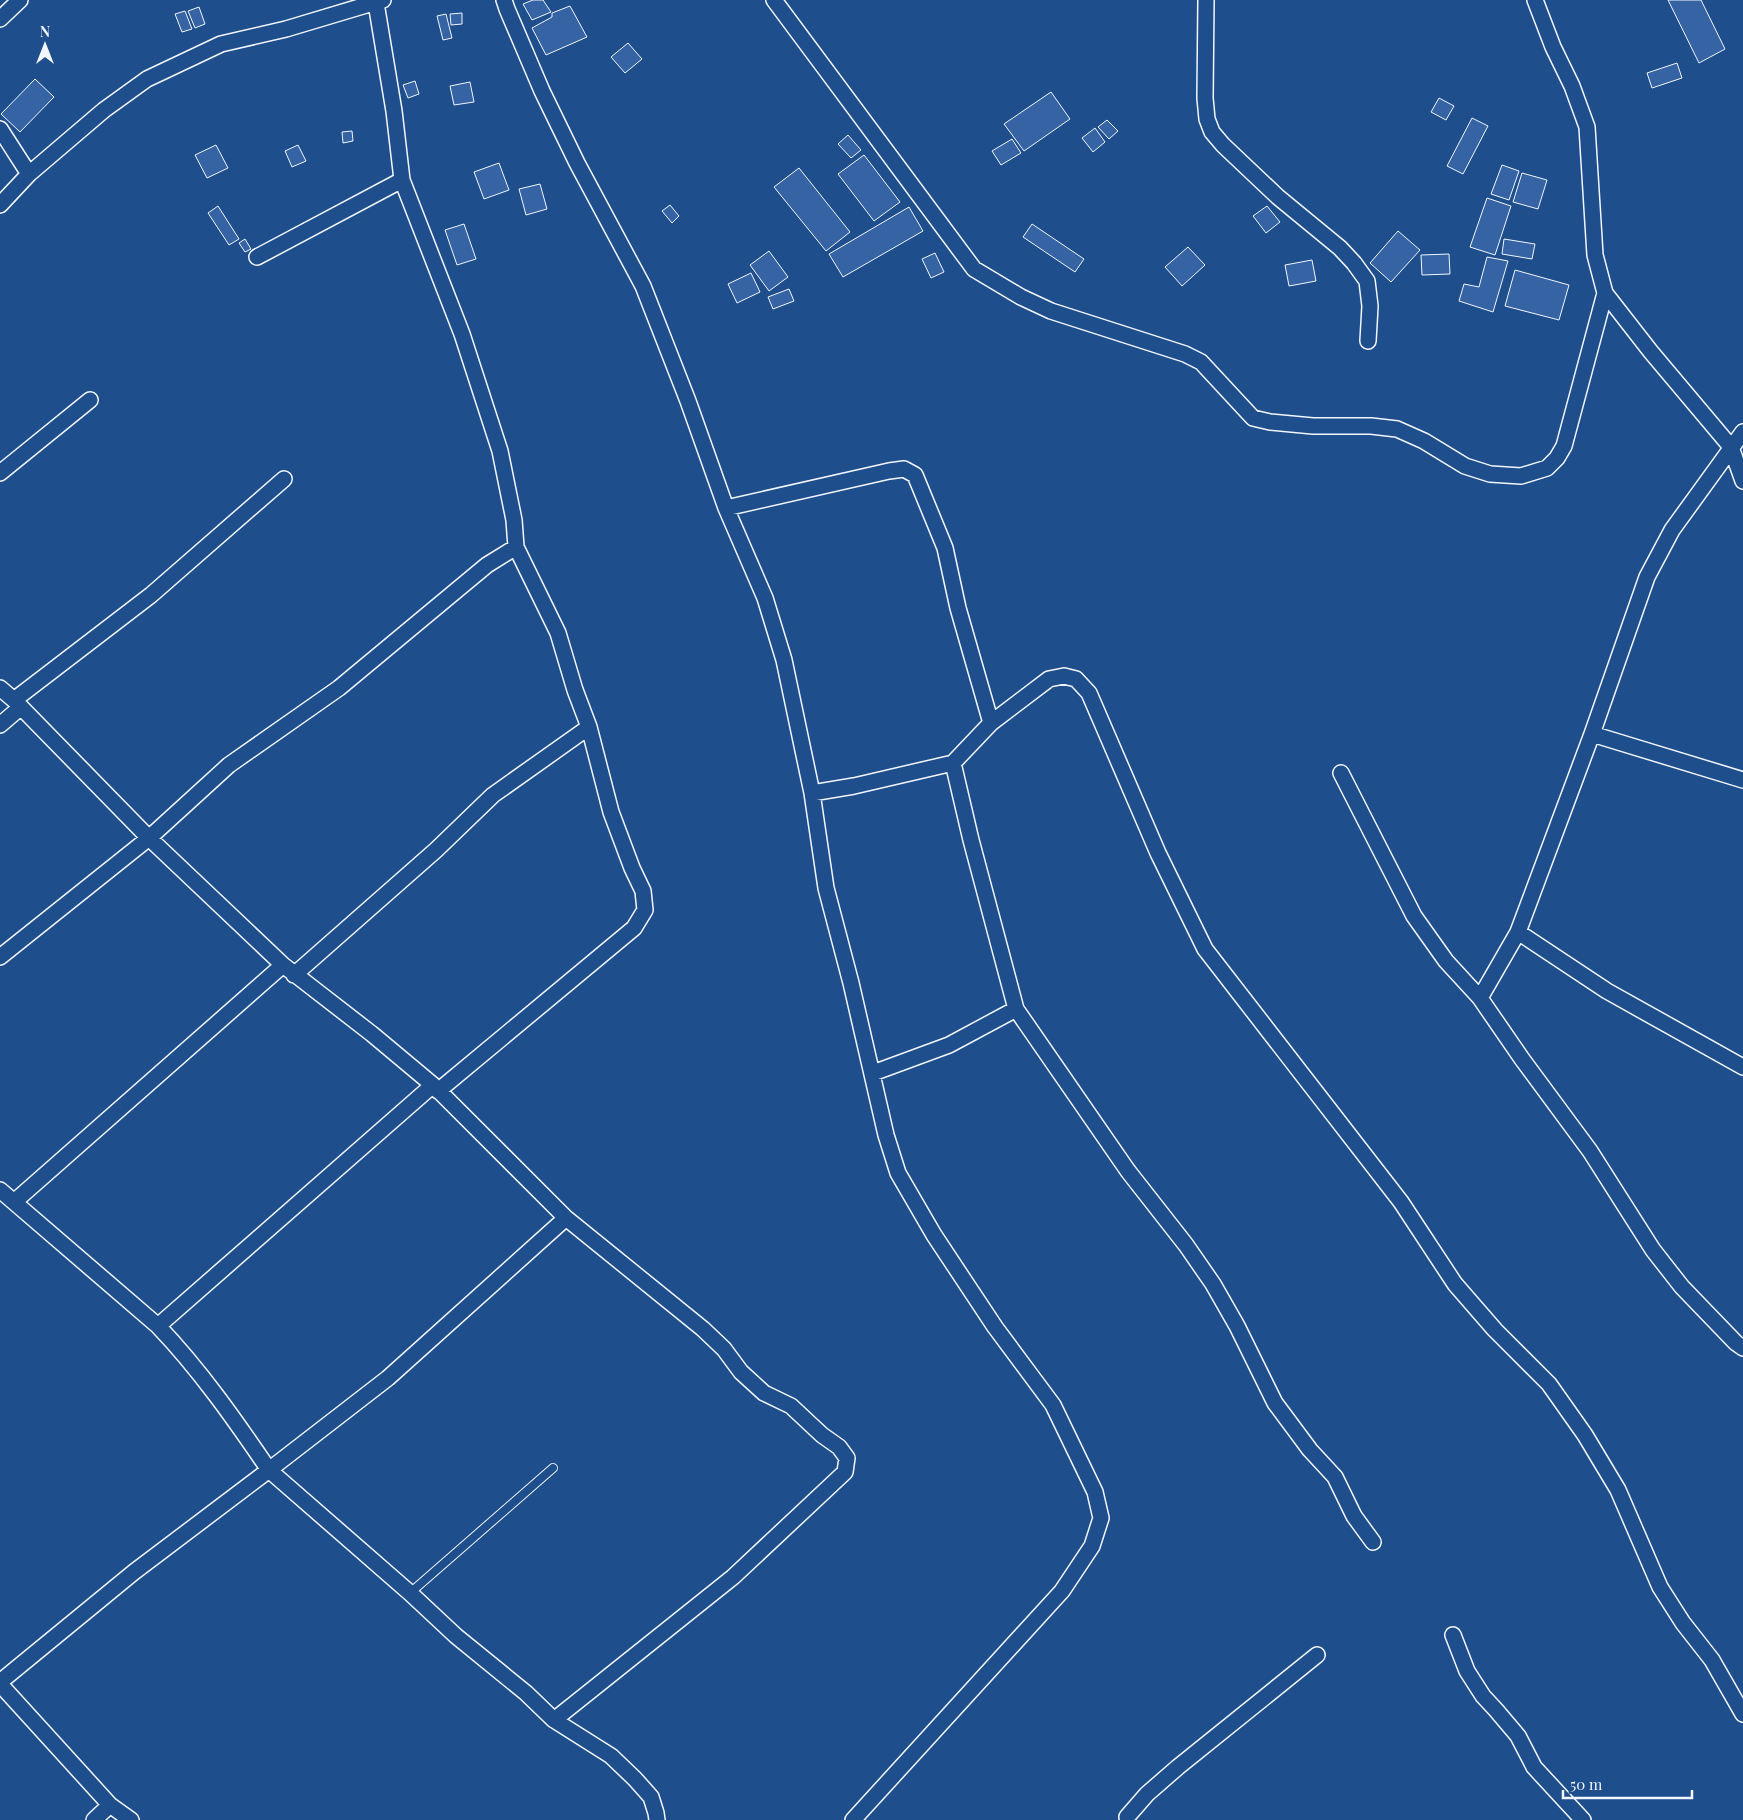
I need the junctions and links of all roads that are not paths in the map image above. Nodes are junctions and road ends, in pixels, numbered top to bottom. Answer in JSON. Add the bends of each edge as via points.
{"nodes":[{"id":1,"x":20,"y":0,"type":"edge"},
{"id":2,"x":504,"y":0,"type":"edge"},
{"id":3,"x":774,"y":0,"type":"edge"},
{"id":4,"x":1206,"y":0,"type":"edge"},
{"id":5,"x":1535,"y":0,"type":"edge"},
{"id":6,"x":380,"y":1,"type":"edge"},
{"id":7,"x":0,"y":19,"type":"edge"},
{"id":8,"x":0,"y":129,"type":"edge"},
{"id":9,"x":29,"y":174,"type":"junction"},
{"id":10,"x":402,"y":180,"type":"junction"},
{"id":11,"x":0,"y":205,"type":"edge"},
{"id":12,"x":257,"y":257,"type":"dead end"},
{"id":13,"x":1605,"y":293,"type":"junction"},
{"id":14,"x":1368,"y":341,"type":"dead end"},
{"id":15,"x":90,"y":400,"type":"dead end"},
{"id":16,"x":1743,"y":432,"type":"edge"},
{"id":17,"x":1731,"y":447,"type":"junction"},
{"id":18,"x":0,"y":473,"type":"edge"},
{"id":19,"x":284,"y":479,"type":"dead end"},
{"id":20,"x":1743,"y":482,"type":"edge"},
{"id":21,"x":726,"y":508,"type":"junction"},
{"id":22,"x":516,"y":547,"type":"junction"},
{"id":23,"x":0,"y":688,"type":"edge"},
{"id":24,"x":17,"y":704,"type":"junction"},
{"id":25,"x":991,"y":723,"type":"junction"},
{"id":26,"x":0,"y":725,"type":"edge"},
{"id":27,"x":588,"y":727,"type":"junction"},
{"id":28,"x":1592,"y":734,"type":"junction"},
{"id":29,"x":953,"y":763,"type":"junction"},
{"id":30,"x":1341,"y":773,"type":"dead end"},
{"id":31,"x":1743,"y":780,"type":"edge"},
{"id":32,"x":812,"y":792,"type":"junction"},
{"id":33,"x":149,"y":838,"type":"junction"},
{"id":34,"x":1518,"y":932,"type":"junction"},
{"id":35,"x":0,"y":958,"type":"edge"},
{"id":36,"x":289,"y":970,"type":"junction"},
{"id":37,"x":1480,"y":998,"type":"junction"},
{"id":38,"x":1016,"y":1009,"type":"junction"},
{"id":39,"x":1743,"y":1067,"type":"edge"},
{"id":40,"x":873,"y":1073,"type":"junction"},
{"id":41,"x":435,"y":1088,"type":"junction"},
{"id":42,"x":0,"y":1190,"type":"edge"},
{"id":43,"x":14,"y":1202,"type":"junction"},
{"id":44,"x":566,"y":1218,"type":"junction"},
{"id":45,"x":158,"y":1326,"type":"junction"},
{"id":46,"x":1743,"y":1348,"type":"edge"},
{"id":47,"x":553,"y":1468,"type":"dead end"},
{"id":48,"x":269,"y":1470,"type":"junction"},
{"id":49,"x":1373,"y":1542,"type":"dead end"},
{"id":50,"x":410,"y":1592,"type":"junction"},
{"id":51,"x":1453,"y":1635,"type":"dead end"},
{"id":52,"x":1317,"y":1655,"type":"dead end"},
{"id":53,"x":0,"y":1683,"type":"edge"},
{"id":54,"x":1743,"y":1714,"type":"edge"},
{"id":55,"x":554,"y":1720,"type":"junction"},
{"id":56,"x":110,"y":1805,"type":"junction"},
{"id":57,"x":1129,"y":1819,"type":"edge"},
{"id":58,"x":94,"y":1820,"type":"edge"},
{"id":59,"x":131,"y":1820,"type":"edge"},
{"id":60,"x":657,"y":1820,"type":"edge"},
{"id":61,"x":853,"y":1820,"type":"edge"},
{"id":62,"x":1583,"y":1820,"type":"edge"}],
"edges":[{"from":1,"to":7,"type":"street"},
{"from":2,"to":21,"type":"street","via":[[542,91],[643,286]]},
{"from":3,"to":13,"type":"street","via":[[974,269],[1020,297],[1052,311],[1201,362],[1253,418],[1313,426],[1397,428],[1465,466],[1490,474],[1521,476],[1547,468],[1564,446]]},
{"from":4,"to":14,"type":"street","via":[[1205,98],[1212,132],[1278,197],[1354,263],[1367,281],[1370,306]]},
{"from":5,"to":13,"type":"street","via":[[1587,127],[1595,255]]},
{"from":6,"to":9,"type":"street","via":[[221,44],[147,79],[104,110]]},
{"from":6,"to":10,"type":"street"},
{"from":8,"to":9,"type":"street"},
{"from":9,"to":11,"type":"street"},
{"from":10,"to":12,"type":"street"},
{"from":10,"to":22,"type":"street","via":[[462,334],[500,452],[514,520]]},
{"from":13,"to":17,"type":"street"},
{"from":15,"to":18,"type":"street"},
{"from":16,"to":17,"type":"street"},
{"from":17,"to":20,"type":"street"},
{"from":17,"to":28,"type":"street","via":[[1672,530],[1647,577]]},
{"from":19,"to":24,"type":"street","via":[[151,595]]},
{"from":21,"to":25,"type":"street","via":[[889,471],[904,469],[915,475],[944,548]]},
{"from":21,"to":32,"type":"street","via":[[765,598],[784,660]]},
{"from":22,"to":27,"type":"street","via":[[558,633]]},
{"from":22,"to":33,"type":"street","via":[[487,565],[339,688],[229,765]]},
{"from":23,"to":24,"type":"street"},
{"from":24,"to":26,"type":"street"},
{"from":24,"to":33,"type":"street"},
{"from":25,"to":29,"type":"street"},
{"from":25,"to":54,"type":"street","via":[[1049,680],[1064,676],[1076,679],[1089,693],[1158,853],[1204,949],[1401,1202],[1455,1284],[1548,1384],[1586,1435],[1618,1490],[1660,1587],[1712,1660]]},
{"from":27,"to":36,"type":"street","via":[[492,795],[436,850]]},
{"from":27,"to":41,"type":"street","via":[[611,812],[643,891],[645,910],[634,928]]},
{"from":28,"to":31,"type":"street"},
{"from":28,"to":34,"type":"street"},
{"from":29,"to":32,"type":"street","via":[[854,786]]},
{"from":29,"to":38,"type":"street"},
{"from":30,"to":37,"type":"street","via":[[1414,916],[1446,961]]},
{"from":32,"to":40,"type":"street","via":[[826,888]]},
{"from":33,"to":35,"type":"street"},
{"from":33,"to":36,"type":"street"},
{"from":34,"to":37,"type":"street"},
{"from":34,"to":39,"type":"street","via":[[1607,991]]},
{"from":36,"to":41,"type":"street"},
{"from":36,"to":43,"type":"street"},
{"from":37,"to":46,"type":"street","via":[[1590,1151],[1653,1250],[1682,1287]]},
{"from":38,"to":40,"type":"street","via":[[949,1045]]},
{"from":38,"to":49,"type":"street","via":[[1128,1171],[1213,1284],[1275,1403],[1335,1477],[1354,1516]]},
{"from":40,"to":61,"type":"street","via":[[898,1173],[934,1235],[995,1327],[1053,1405],[1095,1492],[1101,1518],[1092,1546],[1062,1591]]},
{"from":41,"to":44,"type":"street"},
{"from":41,"to":45,"type":"street"},
{"from":42,"to":43,"type":"street"},
{"from":43,"to":45,"type":"street"},
{"from":44,"to":48,"type":"street","via":[[388,1378]]},
{"from":44,"to":55,"type":"street","via":[[704,1329],[764,1393],[791,1406],[822,1436],[839,1447],[847,1458],[844,1472],[733,1576]]},
{"from":45,"to":48,"type":"street","via":[[202,1376]]},
{"from":47,"to":50,"type":"lane"},
{"from":48,"to":50,"type":"street"},
{"from":48,"to":53,"type":"street","via":[[134,1572]]},
{"from":50,"to":55,"type":"street"},
{"from":51,"to":62,"type":"street","via":[[1467,1671],[1483,1696],[1518,1736],[1534,1766]]},
{"from":52,"to":57,"type":"street","via":[[1147,1794]]},
{"from":53,"to":56,"type":"street"},
{"from":55,"to":60,"type":"street","via":[[611,1756],[635,1778],[651,1797]]},
{"from":56,"to":58,"type":"street"},
{"from":56,"to":59,"type":"street"}]}
